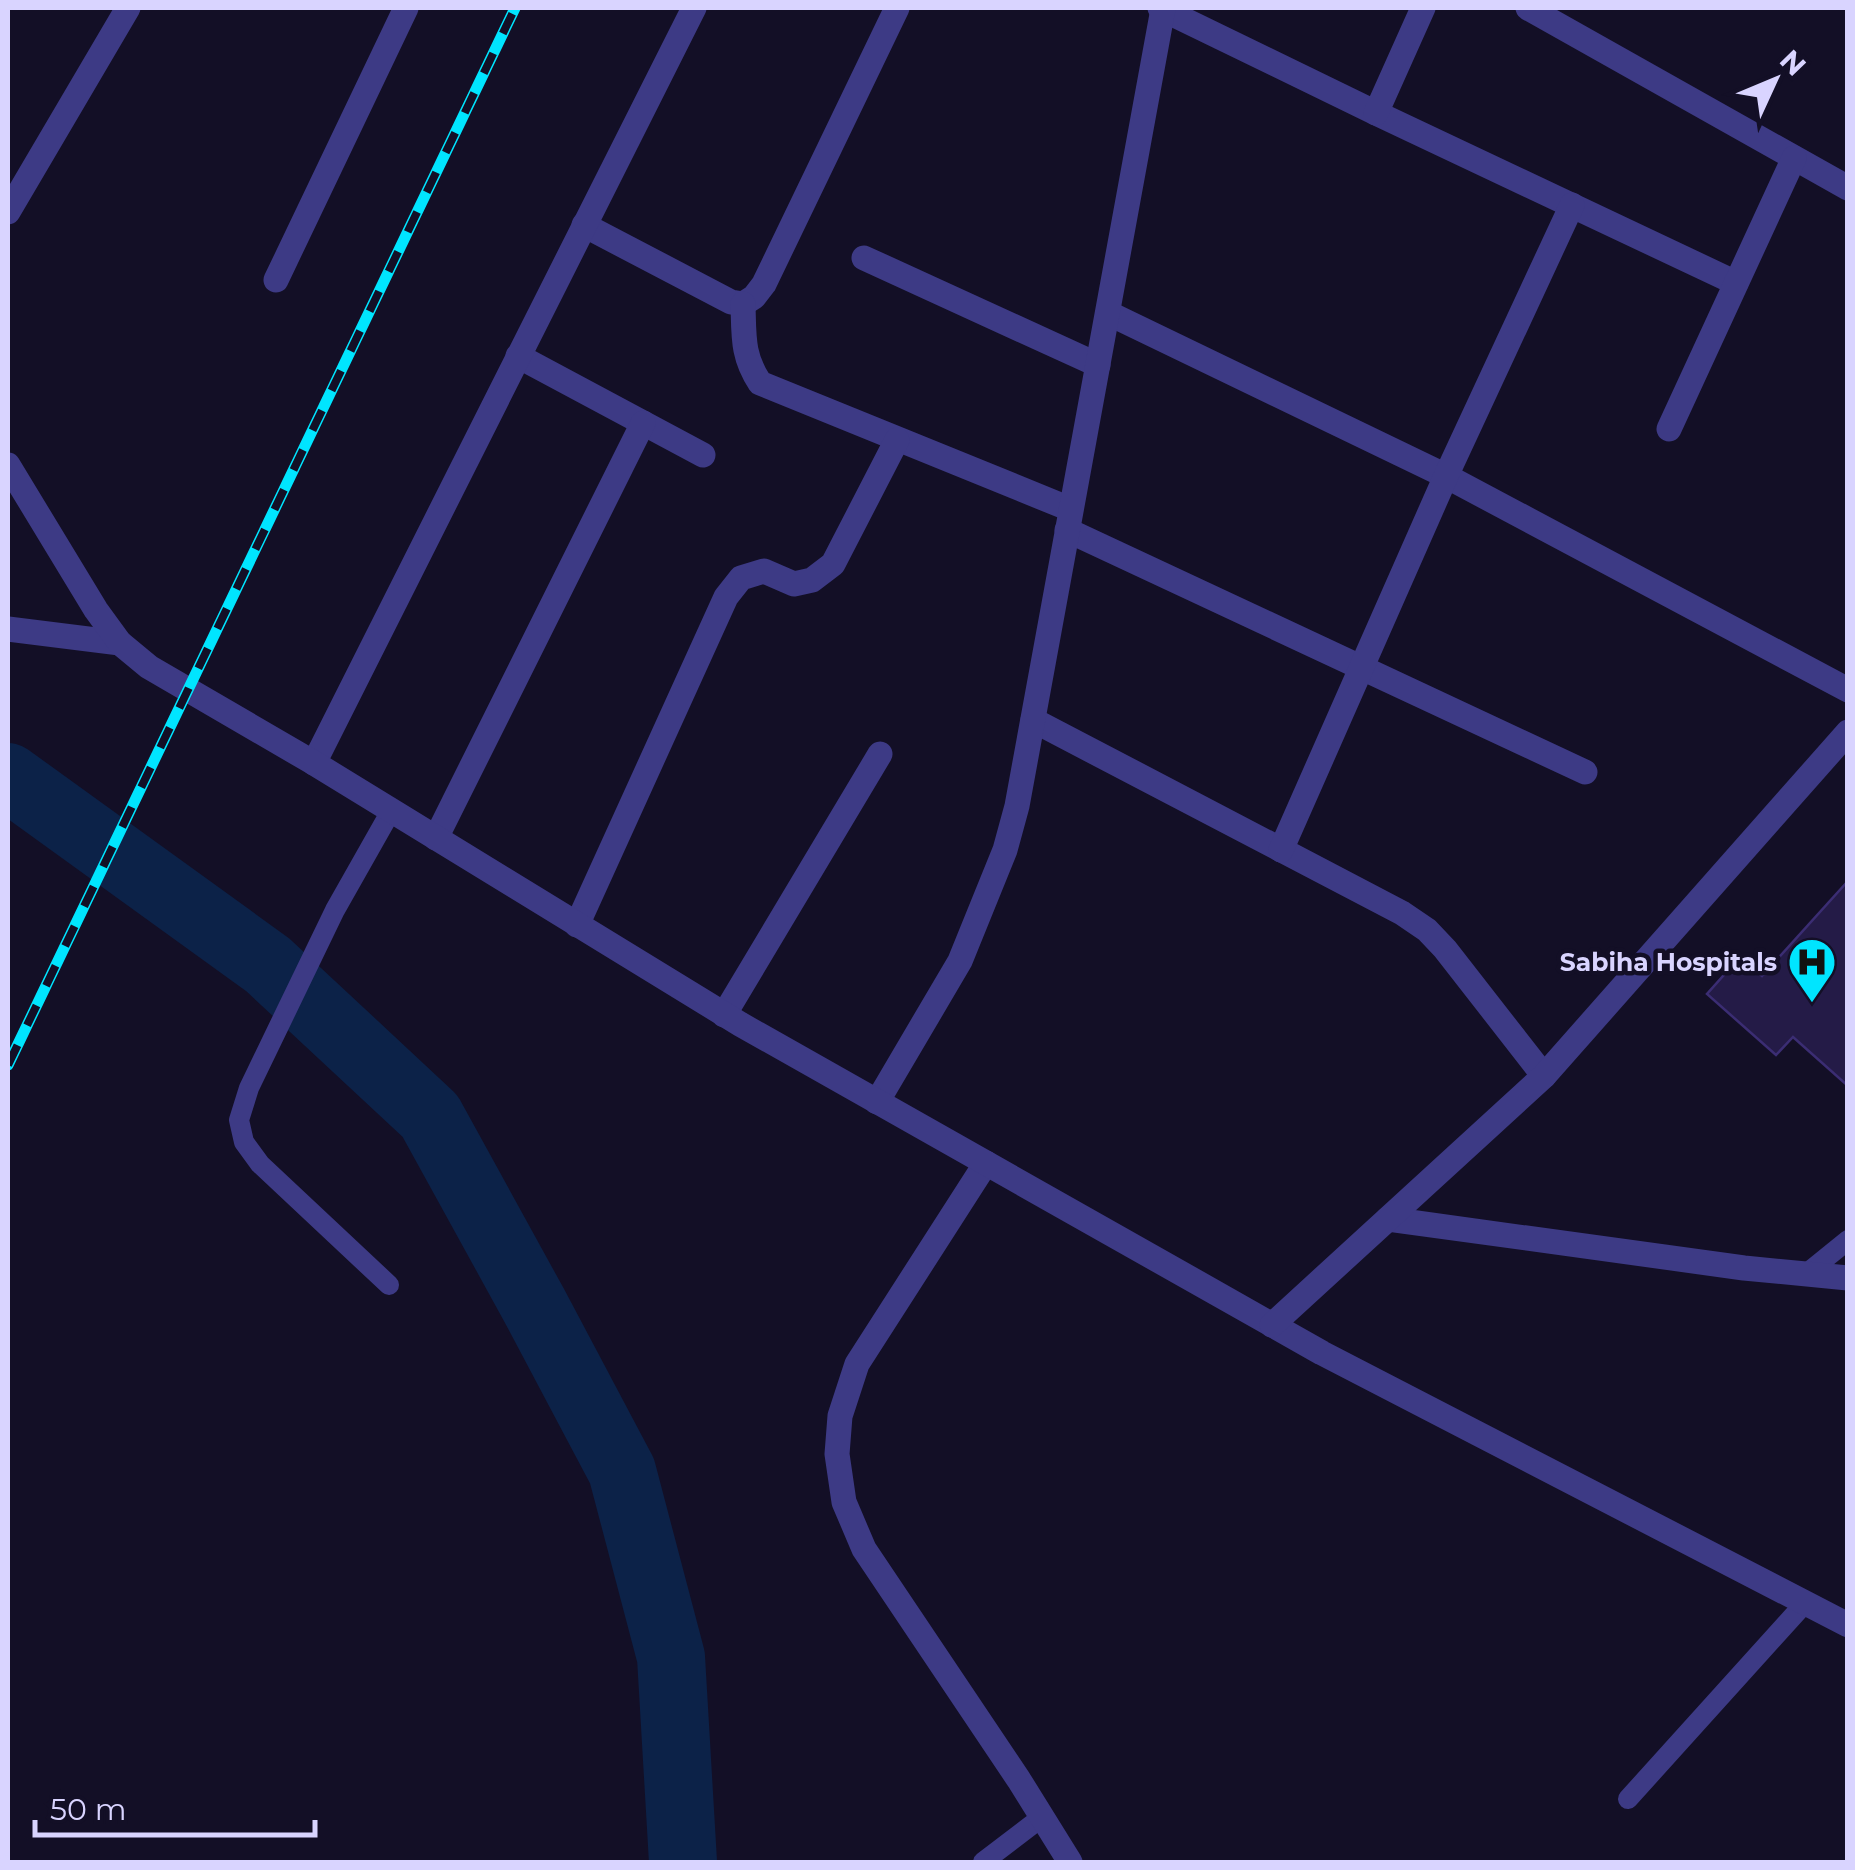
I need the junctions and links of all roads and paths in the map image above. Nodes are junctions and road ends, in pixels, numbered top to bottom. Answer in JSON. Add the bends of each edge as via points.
{"nodes":[{"id":1,"x":128,"y":8,"type":"edge"},
{"id":2,"x":406,"y":8,"type":"edge"},
{"id":3,"x":694,"y":8,"type":"edge"},
{"id":4,"x":897,"y":8,"type":"edge"},
{"id":5,"x":1161,"y":8,"type":"edge"},
{"id":6,"x":1423,"y":8,"type":"edge"},
{"id":7,"x":1528,"y":8,"type":"edge"},
{"id":8,"x":1582,"y":8,"type":"edge"},
{"id":9,"x":1571,"y":32,"type":"junction"},
{"id":10,"x":1376,"y":113,"type":"junction"},
{"id":11,"x":1794,"y":158,"type":"junction"},
{"id":12,"x":1848,"y":188,"type":"edge"},
{"id":13,"x":1572,"y":206,"type":"junction"},
{"id":14,"x":8,"y":212,"type":"edge"},
{"id":15,"x":584,"y":225,"type":"junction"},
{"id":16,"x":864,"y":258,"type":"dead end"},
{"id":17,"x":276,"y":280,"type":"dead end"},
{"id":18,"x":1736,"y":283,"type":"junction"},
{"id":19,"x":743,"y":304,"type":"junction"},
{"id":20,"x":1108,"y":313,"type":"junction"},
{"id":21,"x":518,"y":356,"type":"junction"},
{"id":22,"x":1098,"y":365,"type":"junction"},
{"id":23,"x":643,"y":423,"type":"junction"},
{"id":24,"x":1669,"y":428,"type":"dead end"},
{"id":25,"x":897,"y":440,"type":"junction"},
{"id":26,"x":703,"y":455,"type":"dead end"},
{"id":27,"x":8,"y":465,"type":"edge"},
{"id":28,"x":1446,"y":476,"type":"junction"},
{"id":29,"x":1068,"y":519,"type":"junction"},
{"id":30,"x":8,"y":628,"type":"edge"},
{"id":31,"x":120,"y":643,"type":"junction"},
{"id":32,"x":1362,"y":668,"type":"junction"},
{"id":33,"x":1848,"y":690,"type":"edge"},
{"id":34,"x":1033,"y":720,"type":"junction"},
{"id":35,"x":1848,"y":732,"type":"edge"},
{"id":36,"x":880,"y":754,"type":"dead end"},
{"id":37,"x":314,"y":764,"type":"junction"},
{"id":38,"x":1585,"y":772,"type":"dead end"},
{"id":39,"x":391,"y":811,"type":"junction"},
{"id":40,"x":436,"y":838,"type":"junction"},
{"id":41,"x":1281,"y":850,"type":"junction"},
{"id":42,"x":577,"y":924,"type":"junction"},
{"id":43,"x":724,"y":1015,"type":"junction"},
{"id":44,"x":1544,"y":1076,"type":"junction"},
{"id":45,"x":877,"y":1102,"type":"junction"},
{"id":46,"x":986,"y":1163,"type":"junction"},
{"id":47,"x":1388,"y":1219,"type":"junction"},
{"id":48,"x":1848,"y":1240,"type":"edge"},
{"id":49,"x":1806,"y":1274,"type":"junction"},
{"id":50,"x":1848,"y":1278,"type":"edge"},
{"id":51,"x":388,"y":1285,"type":"dead end"},
{"id":52,"x":1272,"y":1325,"type":"junction"},
{"id":53,"x":1806,"y":1603,"type":"junction"},
{"id":54,"x":1848,"y":1624,"type":"edge"},
{"id":55,"x":1628,"y":1798,"type":"dead end"},
{"id":56,"x":1042,"y":1817,"type":"junction"},
{"id":57,"x":983,"y":1862,"type":"edge"},
{"id":58,"x":1070,"y":1862,"type":"edge"}],
"edges":[{"from":1,"to":14,"type":"street"},
{"from":2,"to":17,"type":"street"},
{"from":3,"to":15,"type":"street"},
{"from":4,"to":19,"type":"street","via":[[764,284]]},
{"from":5,"to":10,"type":"street"},
{"from":5,"to":20,"type":"street"},
{"from":6,"to":10,"type":"street"},
{"from":7,"to":9,"type":"street"},
{"from":8,"to":9,"type":"street"},
{"from":9,"to":11,"type":"street"},
{"from":10,"to":13,"type":"street"},
{"from":11,"to":12,"type":"street"},
{"from":11,"to":18,"type":"street"},
{"from":13,"to":18,"type":"street"},
{"from":13,"to":28,"type":"street"},
{"from":15,"to":19,"type":"street"},
{"from":15,"to":21,"type":"street"},
{"from":16,"to":22,"type":"street"},
{"from":18,"to":24,"type":"street"},
{"from":19,"to":25,"type":"street","via":[[744,352],[760,384]]},
{"from":20,"to":22,"type":"street"},
{"from":20,"to":28,"type":"street"},
{"from":21,"to":23,"type":"street"},
{"from":21,"to":37,"type":"street"},
{"from":22,"to":29,"type":"street"},
{"from":23,"to":26,"type":"street"},
{"from":23,"to":40,"type":"street"},
{"from":25,"to":29,"type":"street"},
{"from":25,"to":42,"type":"street","via":[[833,564],[794,584],[764,571],[741,578],[726,597]]},
{"from":27,"to":31,"type":"street"},
{"from":28,"to":32,"type":"street"},
{"from":28,"to":33,"type":"street"},
{"from":29,"to":32,"type":"street"},
{"from":29,"to":34,"type":"street"},
{"from":30,"to":31,"type":"street"},
{"from":31,"to":37,"type":"street","via":[[149,667]]},
{"from":32,"to":38,"type":"street"},
{"from":32,"to":41,"type":"street"},
{"from":34,"to":41,"type":"street"},
{"from":34,"to":45,"type":"street","via":[[1017,806],[988,894],[960,961]]},
{"from":35,"to":44,"type":"street"},
{"from":36,"to":43,"type":"street"},
{"from":37,"to":39,"type":"street"},
{"from":39,"to":40,"type":"street"},
{"from":39,"to":51,"type":"lane","via":[[334,910],[239,1120],[260,1164]]},
{"from":40,"to":42,"type":"street"},
{"from":41,"to":44,"type":"street","via":[[1428,930]]},
{"from":42,"to":43,"type":"street"},
{"from":43,"to":45,"type":"street"},
{"from":44,"to":47,"type":"street"},
{"from":45,"to":46,"type":"street"},
{"from":46,"to":52,"type":"street"},
{"from":46,"to":56,"type":"street","via":[[857,1364],[840,1416],[837,1454],[844,1502],[864,1549]]},
{"from":47,"to":49,"type":"street"},
{"from":47,"to":52,"type":"street"},
{"from":48,"to":49,"type":"lane"},
{"from":49,"to":50,"type":"street"},
{"from":52,"to":53,"type":"street"},
{"from":53,"to":54,"type":"street"},
{"from":53,"to":55,"type":"lane"},
{"from":56,"to":57,"type":"lane"},
{"from":56,"to":58,"type":"street"}]}
